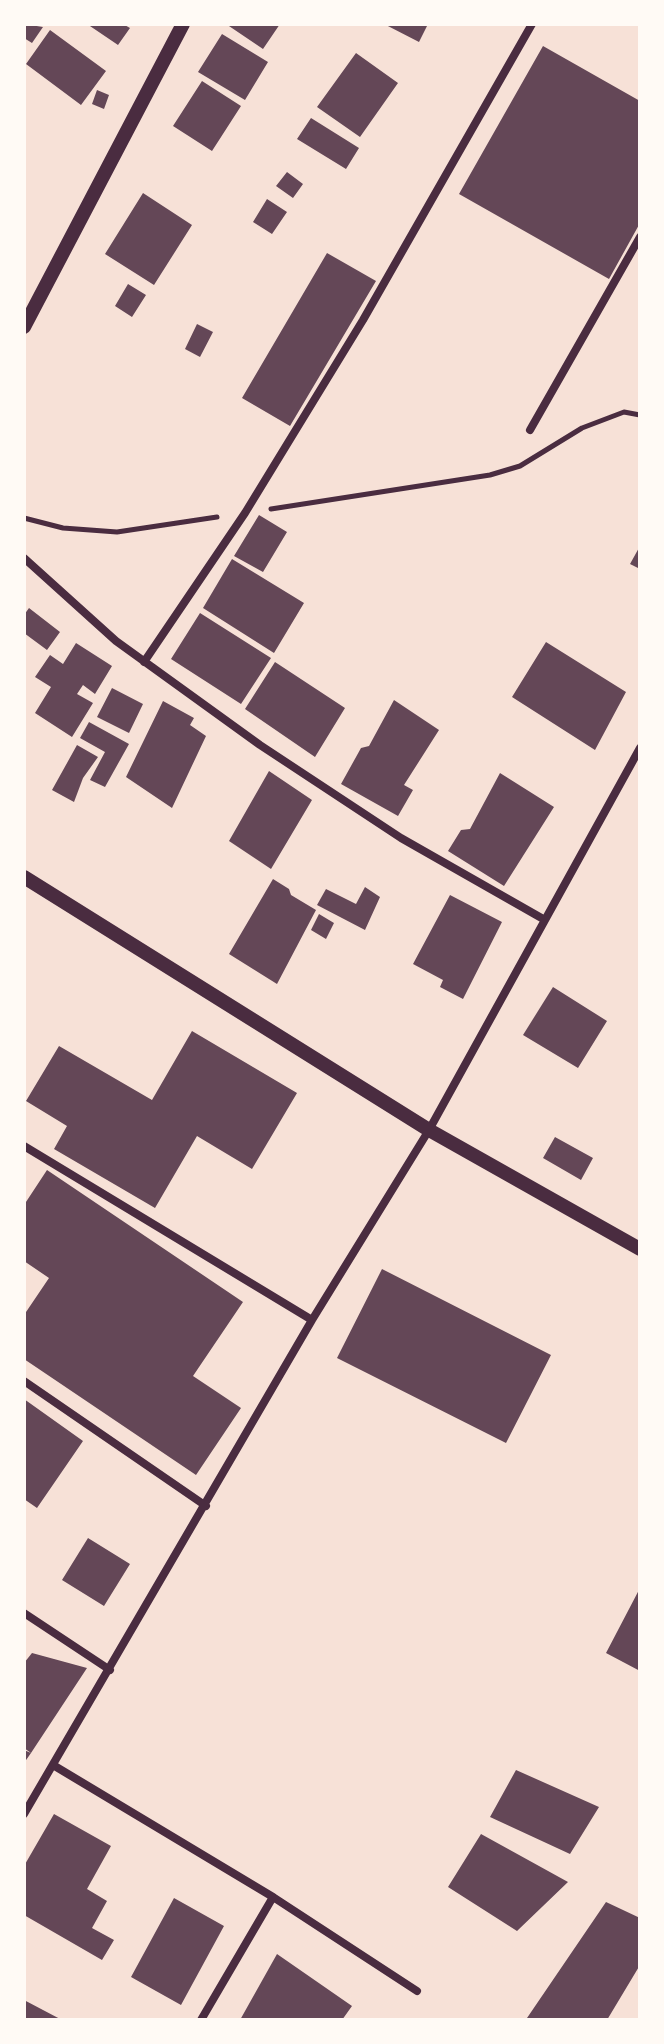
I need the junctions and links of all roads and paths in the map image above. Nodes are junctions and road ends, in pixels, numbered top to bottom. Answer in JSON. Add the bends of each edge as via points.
{"nodes":[{"id":1,"x":183,"y":24,"type":"edge"},
{"id":2,"x":532,"y":24,"type":"edge"},
{"id":3,"x":640,"y":237,"type":"edge"},
{"id":4,"x":24,"y":327,"type":"edge"},
{"id":5,"x":640,"y":415,"type":"edge"},
{"id":6,"x":530,"y":430,"type":"dead end"},
{"id":7,"x":245,"y":513,"type":"junction"},
{"id":8,"x":24,"y":518,"type":"edge"},
{"id":9,"x":24,"y":558,"type":"edge"},
{"id":10,"x":144,"y":662,"type":"junction"},
{"id":11,"x":640,"y":748,"type":"edge"},
{"id":12,"x":24,"y":877,"type":"edge"},
{"id":13,"x":545,"y":920,"type":"junction"},
{"id":14,"x":429,"y":1130,"type":"junction"},
{"id":15,"x":24,"y":1146,"type":"edge"},
{"id":16,"x":640,"y":1249,"type":"edge"},
{"id":17,"x":312,"y":1320,"type":"junction"},
{"id":18,"x":24,"y":1381,"type":"edge"},
{"id":19,"x":206,"y":1506,"type":"junction"},
{"id":20,"x":24,"y":1613,"type":"edge"},
{"id":21,"x":110,"y":1670,"type":"junction"},
{"id":22,"x":53,"y":1765,"type":"junction"},
{"id":23,"x":24,"y":1814,"type":"edge"},
{"id":24,"x":273,"y":1897,"type":"junction"},
{"id":25,"x":417,"y":1991,"type":"dead end"},
{"id":26,"x":201,"y":2020,"type":"edge"}],
"edges":[{"from":1,"to":4,"type":"street"},
{"from":2,"to":7,"type":"street","via":[[363,320]]},
{"from":3,"to":6,"type":"street"},
{"from":5,"to":7,"type":"path","via":[[624,412],[582,428],[520,466],[490,475]]},
{"from":7,"to":8,"type":"path","via":[[117,532],[63,528]]},
{"from":7,"to":10,"type":"street"},
{"from":9,"to":10,"type":"street"},
{"from":10,"to":13,"type":"street","via":[[401,838]]},
{"from":11,"to":13,"type":"street"},
{"from":12,"to":14,"type":"street"},
{"from":13,"to":14,"type":"street"},
{"from":14,"to":16,"type":"street"},
{"from":14,"to":17,"type":"street"},
{"from":15,"to":17,"type":"street"},
{"from":17,"to":19,"type":"street"},
{"from":18,"to":19,"type":"street"},
{"from":19,"to":21,"type":"street"},
{"from":20,"to":21,"type":"street"},
{"from":21,"to":22,"type":"street"},
{"from":22,"to":23,"type":"street"},
{"from":22,"to":24,"type":"street"},
{"from":24,"to":25,"type":"street"},
{"from":24,"to":26,"type":"street"}]}
